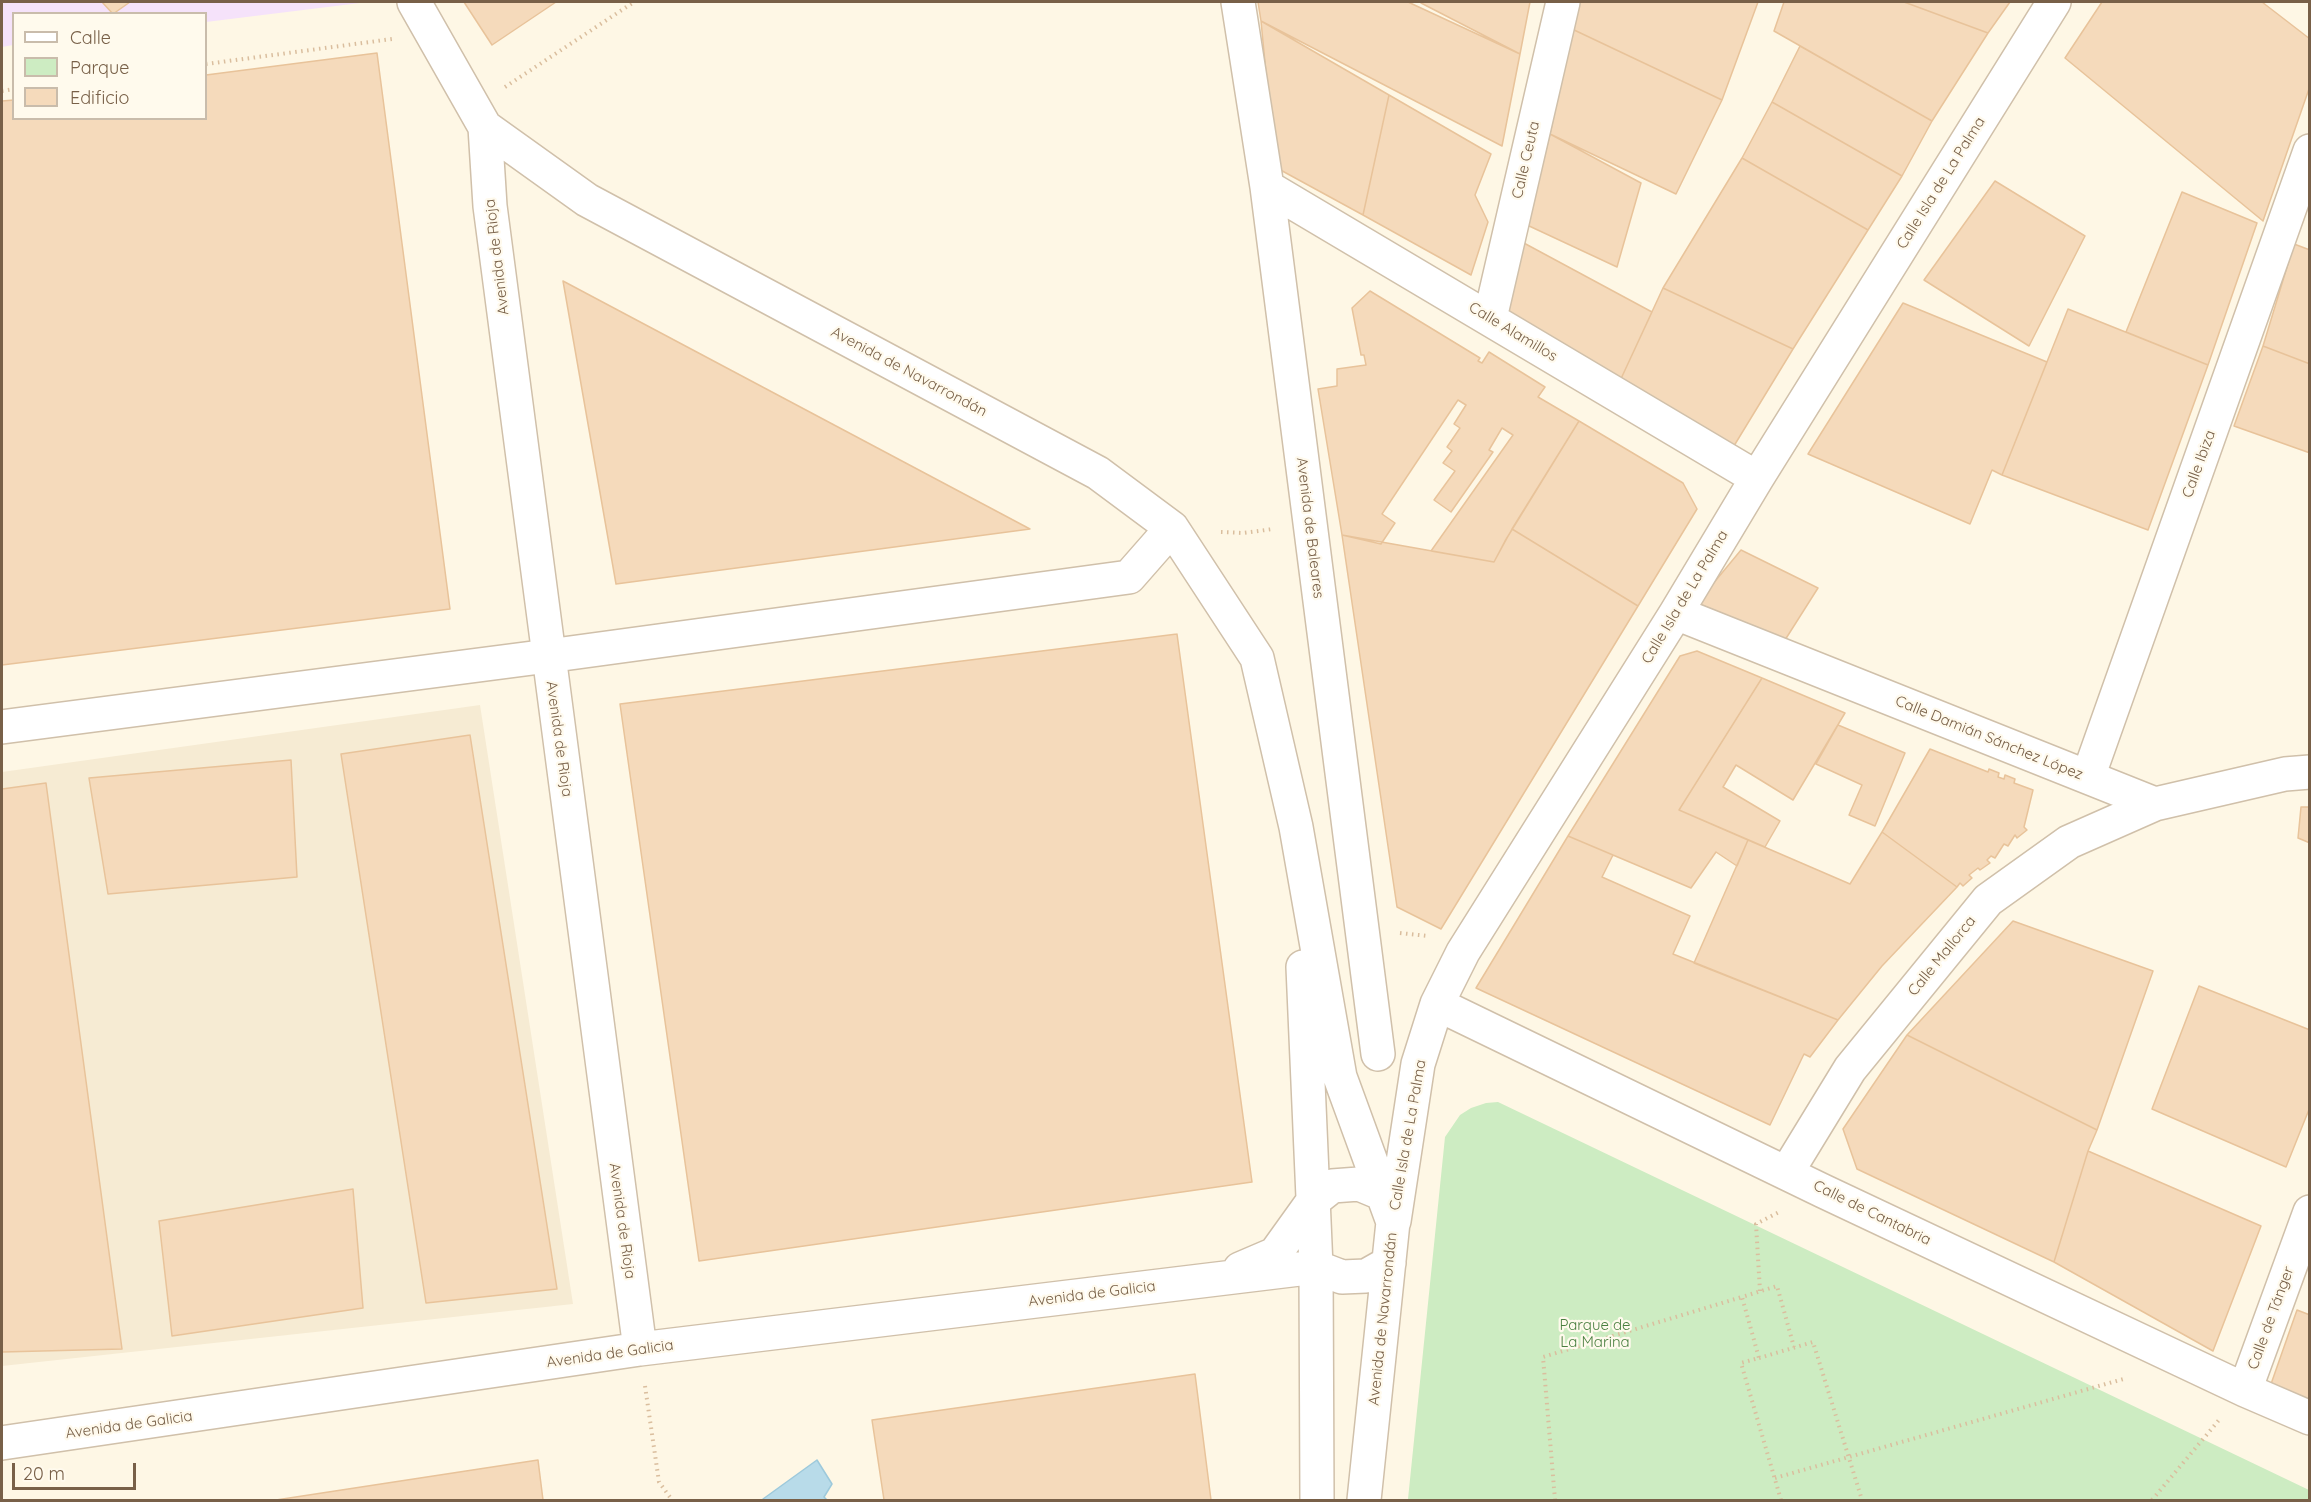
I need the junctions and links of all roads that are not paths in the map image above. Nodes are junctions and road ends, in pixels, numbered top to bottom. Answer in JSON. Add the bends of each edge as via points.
{"nodes":[{"id":1,"x":414,"y":2,"type":"edge"},
{"id":2,"x":1238,"y":2,"type":"edge"},
{"id":3,"x":1563,"y":2,"type":"edge"},
{"id":4,"x":2054,"y":2,"type":"edge"},
{"id":5,"x":480,"y":117,"type":"junction"},
{"id":6,"x":2310,"y":151,"type":"edge"},
{"id":7,"x":1268,"y":187,"type":"junction"},
{"id":8,"x":1490,"y":318,"type":"junction"},
{"id":9,"x":1757,"y":478,"type":"junction"},
{"id":10,"x":1172,"y":528,"type":"junction"},
{"id":11,"x":1676,"y":613,"type":"junction"},
{"id":12,"x":548,"y":656,"type":"junction"},
{"id":13,"x":2,"y":727,"type":"edge"},
{"id":14,"x":2310,"y":772,"type":"edge"},
{"id":15,"x":2088,"y":777,"type":"junction"},
{"id":16,"x":2155,"y":804,"type":"junction"},
{"id":17,"x":1296,"y":827,"type":"junction"},
{"id":18,"x":1437,"y":1004,"type":"junction"},
{"id":19,"x":1378,"y":1054,"type":"dead end"},
{"id":20,"x":1787,"y":1172,"type":"junction"},
{"id":21,"x":1313,"y":1201,"type":"junction"},
{"id":22,"x":1388,"y":1208,"type":"junction"},
{"id":23,"x":2310,"y":1212,"type":"edge"},
{"id":24,"x":1389,"y":1263,"type":"junction"},
{"id":25,"x":1316,"y":1267,"type":"junction"},
{"id":26,"x":1220,"y":1278,"type":"junction"},
{"id":27,"x":640,"y":1350,"type":"junction"},
{"id":28,"x":2245,"y":1390,"type":"junction"},
{"id":29,"x":2310,"y":1418,"type":"edge"},
{"id":30,"x":2,"y":1443,"type":"edge"},
{"id":31,"x":1317,"y":1500,"type":"edge"},
{"id":32,"x":1364,"y":1500,"type":"edge"}],
"edges":[{"from":1,"to":5,"type":"street","name":"Avenida de Navarrondán"},
{"from":2,"to":7,"type":"street","name":"Avenida de Baleares"},
{"from":3,"to":8,"type":"street","name":"Calle Ceuta"},
{"from":4,"to":9,"type":"street","name":"Calle Isla de La Palma"},
{"from":5,"to":10,"type":"street","name":"Avenida de Navarrondán","via":[[587,200],[1098,473]]},
{"from":5,"to":12,"type":"street","name":"Avenida de Rioja"},
{"from":6,"to":15,"type":"street","name":"Calle Ibiza"},
{"from":7,"to":8,"type":"street","name":"Calle Alamillos"},
{"from":7,"to":19,"type":"street","name":"Avenida de Baleares"},
{"from":8,"to":9,"type":"street","name":"Calle Alamillos"},
{"from":9,"to":11,"type":"street","name":"Calle Isla de La Palma"},
{"from":10,"to":12,"type":"street","via":[[1129,577]]},
{"from":10,"to":17,"type":"street","name":"Avenida de Navarrondán","via":[[1257,658]]},
{"from":11,"to":15,"type":"street","name":"Calle Damián Sánchez López"},
{"from":11,"to":18,"type":"street","name":"Calle Isla de La Palma","via":[[1463,952]]},
{"from":12,"to":13,"type":"street"},
{"from":12,"to":27,"type":"street","name":"Avenida de Rioja"},
{"from":14,"to":16,"type":"street","via":[[2285,774]]},
{"from":15,"to":16,"type":"street","name":"Calle Damián Sánchez López"},
{"from":16,"to":20,"type":"street","name":"Calle Mallorca","via":[[2069,842],[1988,900],[1850,1069]]},
{"from":17,"to":21,"type":"street","name":"Avenida de Navarrondán"},
{"from":17,"to":22,"type":"street","name":"Avenida de Navarrondán","via":[[1340,1077]]},
{"from":18,"to":20,"type":"street","name":"Calle de Cantabria"},
{"from":18,"to":22,"type":"street","name":"Calle Isla de La Palma","via":[[1418,1064]]},
{"from":20,"to":28,"type":"street","name":"Calle de Cantabria"},
{"from":21,"to":22,"type":"street","via":[[1332,1186],[1359,1184]]},
{"from":21,"to":25,"type":"street","name":"Avenida de Navarrondán"},
{"from":21,"to":26,"type":"street","name":"Avenida de Galicia","via":[[1275,1254]]},
{"from":22,"to":24,"type":"street","name":"Avenida de Navarrondán"},
{"from":23,"to":28,"type":"street","name":"Calle de Tánger"},
{"from":24,"to":25,"type":"street","via":[[1366,1276],[1342,1277]]},
{"from":24,"to":32,"type":"street","name":"Avenida de Navarrondán"},
{"from":25,"to":26,"type":"street","name":"Avenida de Galicia"},
{"from":25,"to":31,"type":"street","name":"Avenida de Navarrondán"},
{"from":26,"to":27,"type":"street","name":"Avenida de Galicia"},
{"from":27,"to":30,"type":"street","name":"Avenida de Galicia"},
{"from":28,"to":29,"type":"street","name":"Calle de Cantabria"}]}
